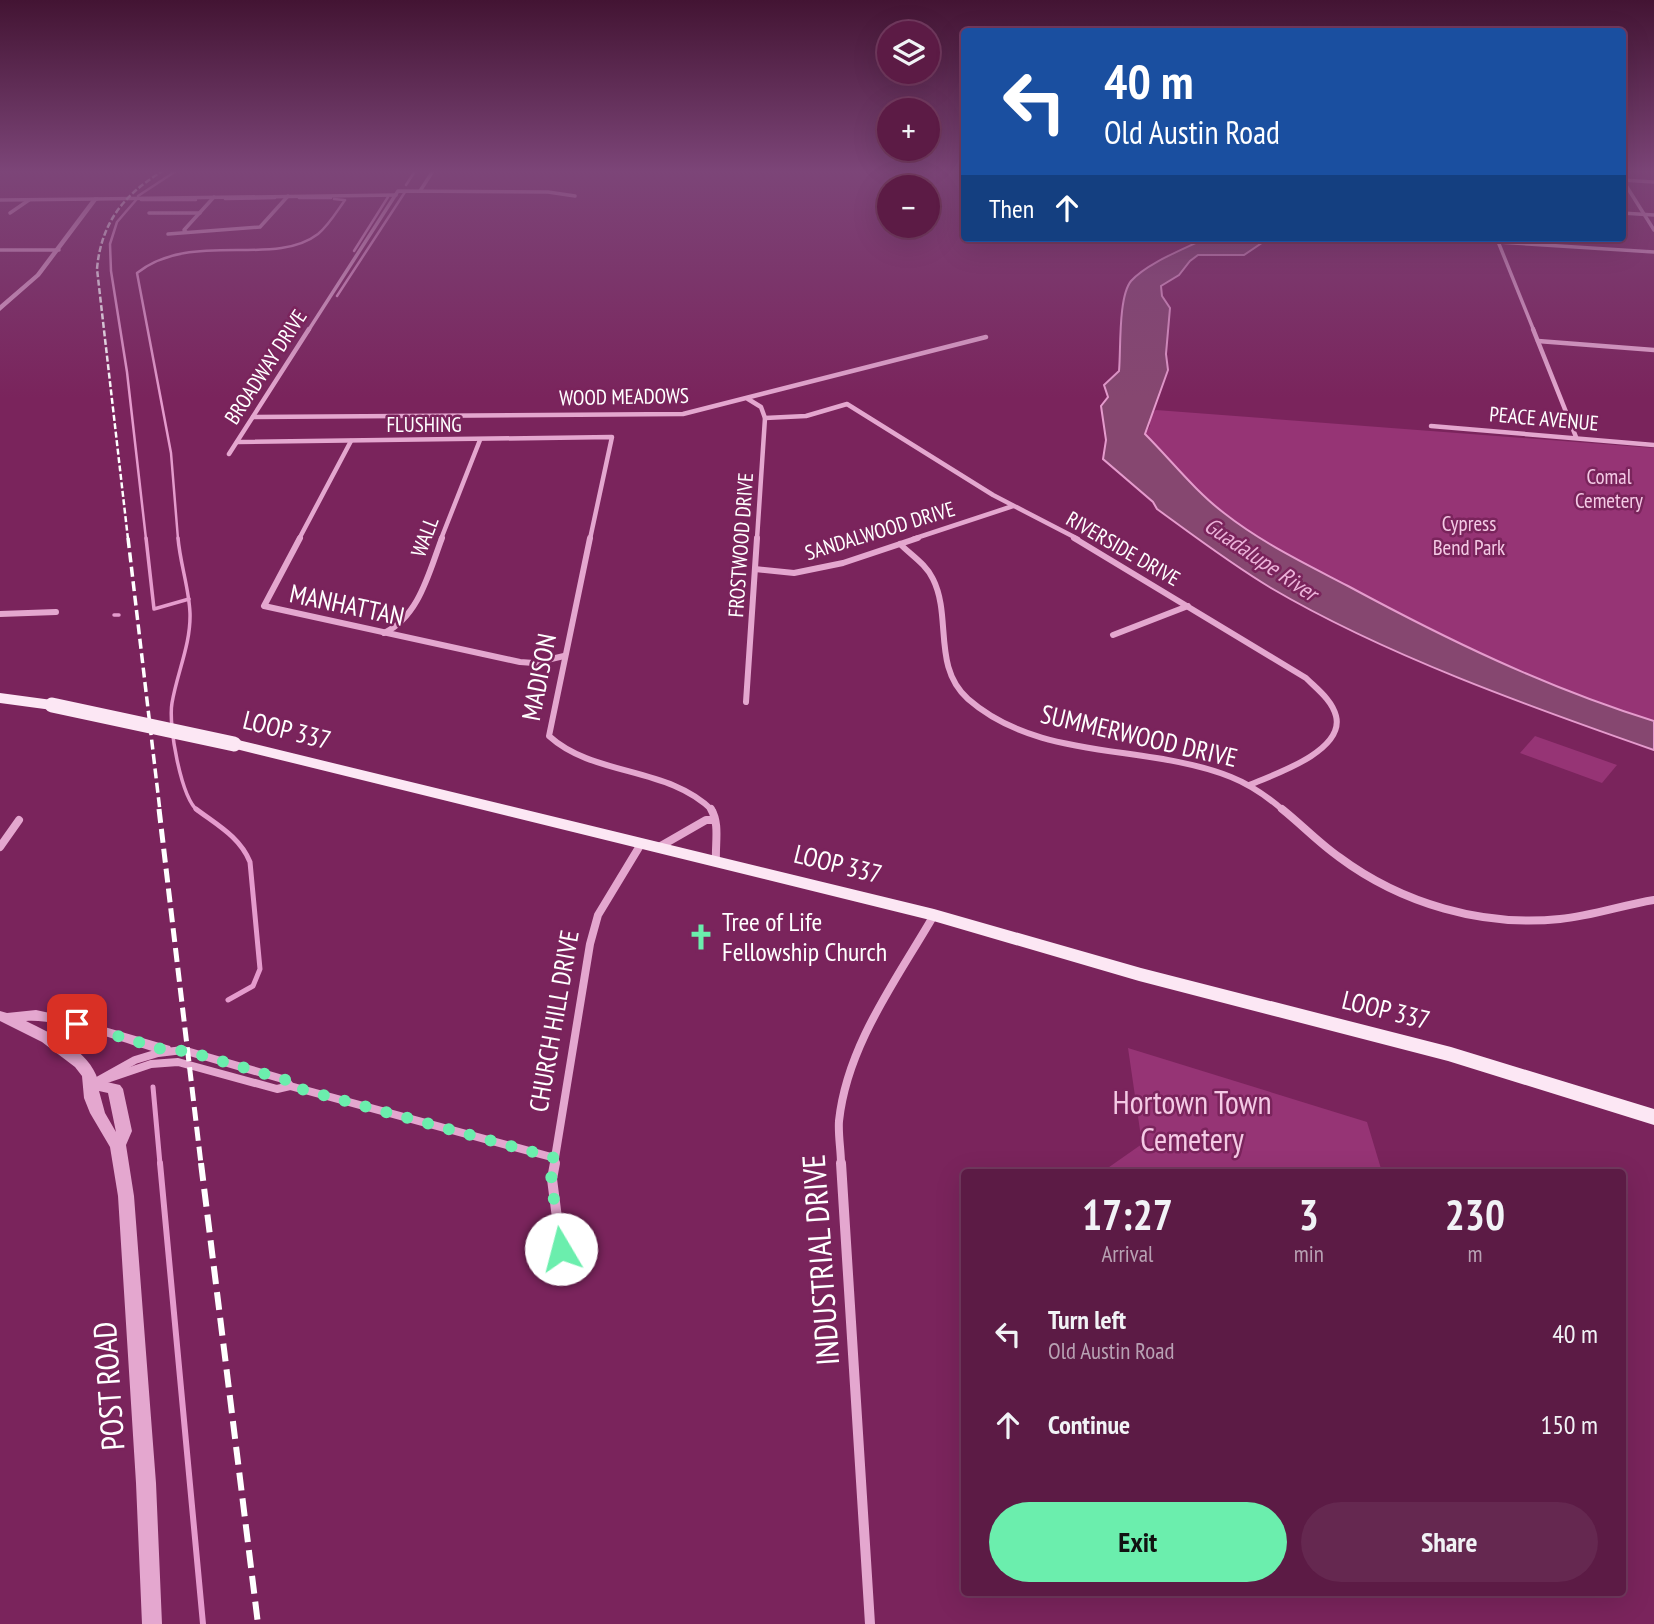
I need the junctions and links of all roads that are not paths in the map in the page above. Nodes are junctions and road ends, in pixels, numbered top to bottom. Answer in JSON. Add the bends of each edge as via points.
{"nodes":[{"id":1,"x":61,"y":247,"type":"edge"},
{"id":2,"x":362,"y":247,"type":"edge"},
{"id":3,"x":1500,"y":247,"type":"edge"},
{"id":4,"x":1586,"y":247,"type":"edge"},
{"id":5,"x":0,"y":250,"type":"edge"},
{"id":6,"x":59,"y":250,"type":"junction"},
{"id":7,"x":1654,"y":252,"type":"edge"},
{"id":8,"x":4,"y":302,"type":"edge"},
{"id":9,"x":0,"y":309,"type":"edge"},
{"id":10,"x":986,"y":337,"type":"dead end"},
{"id":11,"x":1538,"y":341,"type":"junction"},
{"id":12,"x":1654,"y":349,"type":"edge"},
{"id":13,"x":748,"y":399,"type":"junction"},
{"id":14,"x":253,"y":417,"type":"junction"},
{"id":15,"x":765,"y":418,"type":"junction"},
{"id":16,"x":1432,"y":426,"type":"dead end"},
{"id":17,"x":612,"y":437,"type":"joint"},
{"id":18,"x":1576,"y":437,"type":"junction"},
{"id":19,"x":480,"y":440,"type":"junction"},
{"id":20,"x":351,"y":441,"type":"junction"},
{"id":21,"x":237,"y":442,"type":"junction"},
{"id":22,"x":1654,"y":445,"type":"edge"},
{"id":23,"x":229,"y":454,"type":"dead end"},
{"id":24,"x":1013,"y":506,"type":"junction"},
{"id":25,"x":900,"y":544,"type":"junction"},
{"id":26,"x":755,"y":569,"type":"junction"},
{"id":27,"x":1188,"y":606,"type":"junction"},
{"id":28,"x":56,"y":612,"type":"dead end"},
{"id":29,"x":0,"y":614,"type":"edge"},
{"id":30,"x":384,"y":633,"type":"junction"},
{"id":31,"x":1113,"y":635,"type":"dead end"},
{"id":32,"x":564,"y":656,"type":"junction"},
{"id":33,"x":0,"y":698,"type":"edge"},
{"id":34,"x":746,"y":702,"type":"dead end"},
{"id":35,"x":1249,"y":785,"type":"junction"},
{"id":36,"x":19,"y":820,"type":"dead end"},
{"id":37,"x":714,"y":820,"type":"junction"},
{"id":38,"x":650,"y":845,"type":"junction"},
{"id":39,"x":0,"y":847,"type":"edge"},
{"id":40,"x":716,"y":862,"type":"junction"},
{"id":41,"x":1654,"y":901,"type":"edge"},
{"id":42,"x":934,"y":915,"type":"junction"},
{"id":43,"x":4,"y":1017,"type":"edge"},
{"id":44,"x":165,"y":1050,"type":"junction"},
{"id":45,"x":92,"y":1084,"type":"junction"},
{"id":46,"x":290,"y":1086,"type":"junction"},
{"id":47,"x":1654,"y":1117,"type":"edge"},
{"id":48,"x":118,"y":1144,"type":"junction"},
{"id":49,"x":555,"y":1158,"type":"junction"},
{"id":50,"x":561,"y":1249,"type":"dead end"},
{"id":51,"x":152,"y":1624,"type":"edge"},
{"id":52,"x":870,"y":1624,"type":"edge"}],
"edges":[{"from":1,"to":6,"type":"street"},
{"from":2,"to":14,"type":"street","name":"BROADWAY DRIVE"},
{"from":3,"to":11,"type":"street"},
{"from":4,"to":7,"type":"street"},
{"from":5,"to":6,"type":"street"},
{"from":6,"to":8,"type":"street","via":[[38,275]]},
{"from":8,"to":9,"type":"street"},
{"from":10,"to":13,"type":"street","name":"WOOD MEADOWS"},
{"from":11,"to":12,"type":"street"},
{"from":11,"to":18,"type":"street"},
{"from":13,"to":14,"type":"street","name":"WOOD MEADOWS","via":[[664,415]]},
{"from":13,"to":15,"type":"street","via":[[761,407]]},
{"from":14,"to":21,"type":"street","name":"BROADWAY DRIVE"},
{"from":15,"to":24,"type":"street","name":"RIVERSIDE DRIVE","via":[[806,416],[848,404]]},
{"from":15,"to":26,"type":"street","name":"FROSTWOOD DRIVE"},
{"from":16,"to":18,"type":"street","name":"PEACE AVENUE"},
{"from":17,"to":19,"type":"street","name":"FLUSHING"},
{"from":17,"to":32,"type":"street","name":"MADISON"},
{"from":18,"to":22,"type":"street","name":"PEACE AVENUE"},
{"from":19,"to":20,"type":"street","name":"FLUSHING"},
{"from":19,"to":30,"type":"street","name":"WALL","via":[[417,602],[397,627]]},
{"from":20,"to":21,"type":"street","name":"FLUSHING"},
{"from":20,"to":30,"type":"street","name":"MANHATTAN","via":[[264,606]]},
{"from":21,"to":23,"type":"street","name":"BROADWAY DRIVE"},
{"from":24,"to":25,"type":"street","name":"SANDALWOOD DRIVE"},
{"from":24,"to":27,"type":"street","name":"RIVERSIDE DRIVE"},
{"from":25,"to":26,"type":"street","name":"SANDALWOOD DRIVE","via":[[812,570]]},
{"from":25,"to":35,"type":"street","name":"SUMMERWOOD DRIVE","via":[[933,579],[949,671],[975,704],[1028,733],[1206,769]]},
{"from":26,"to":34,"type":"street","name":"FROSTWOOD DRIVE"},
{"from":27,"to":31,"type":"street"},
{"from":27,"to":35,"type":"street","name":"RIVERSIDE DRIVE","via":[[1306,678],[1330,699],[1336,713],[1335,734],[1321,750]]},
{"from":28,"to":29,"type":"street"},
{"from":30,"to":32,"type":"street","name":"MANHATTAN","via":[[520,662]]},
{"from":32,"to":37,"type":"street","name":"MADISON","via":[[548,731],[551,740],[695,796],[711,806]]},
{"from":33,"to":38,"type":"main road","name":"LOOP 337","bridge":true,"via":[[234,744]]},
{"from":35,"to":41,"type":"street","name":"SUMMERWOOD DRIVE","via":[[1367,876],[1447,909],[1508,920],[1556,919]]},
{"from":36,"to":39,"type":"street"},
{"from":37,"to":38,"type":"street"},
{"from":37,"to":40,"type":"street","via":[[718,825]]},
{"from":38,"to":40,"type":"main road","name":"LOOP 337"},
{"from":38,"to":49,"type":"street","name":"CHURCH HILL DRIVE","via":[[598,915]]},
{"from":40,"to":42,"type":"main road","name":"LOOP 337"},
{"from":42,"to":47,"type":"main road","name":"LOOP 337","via":[[1139,974],[1451,1054]]},
{"from":42,"to":52,"type":"street","name":"INDUSTRIAL DRIVE","via":[[860,1043],[839,1124]]},
{"from":43,"to":44,"type":"street","via":[[36,1015]]},
{"from":43,"to":45,"type":"street","via":[[76,1059]]},
{"from":44,"to":45,"type":"street","via":[[126,1063]]},
{"from":44,"to":46,"type":"street","via":[[187,1051],[286,1080]]},
{"from":45,"to":46,"type":"street","via":[[166,1062],[277,1089]]},
{"from":45,"to":48,"type":"street","name":"POST ROAD","via":[[91,1094],[108,1136]]},
{"from":45,"to":48,"type":"street","name":"POST ROAD","via":[[115,1089],[124,1131]]},
{"from":46,"to":49,"type":"street"},
{"from":48,"to":51,"type":"street","name":"POST ROAD","via":[[126,1196]]},
{"from":49,"to":50,"type":"street","name":"CHURCH HILL DRIVE","via":[[551,1179]]}]}
